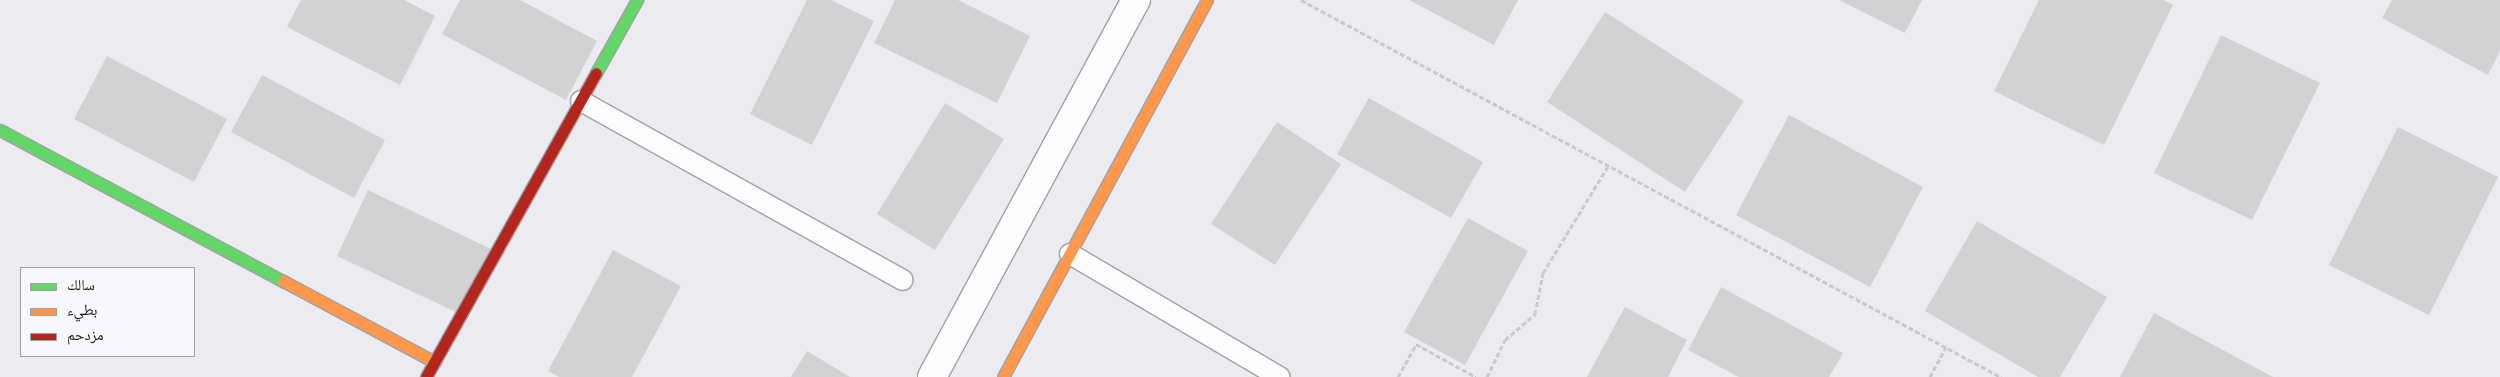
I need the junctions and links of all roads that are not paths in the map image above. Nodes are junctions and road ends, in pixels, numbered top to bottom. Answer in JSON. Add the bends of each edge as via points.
{"nodes":[{"id":1,"x":637,"y":0,"type":"edge"},
{"id":2,"x":1136,"y":0,"type":"edge"},
{"id":3,"x":1207,"y":0,"type":"edge"},
{"id":4,"x":581,"y":101,"type":"junction"},
{"id":5,"x":0,"y":130,"type":"edge"},
{"id":6,"x":1070,"y":254,"type":"junction"},
{"id":7,"x":903,"y":280,"type":"dead end"},
{"id":8,"x":430,"y":373,"type":"edge"},
{"id":9,"x":932,"y":377,"type":"edge"},
{"id":10,"x":1003,"y":377,"type":"edge"},
{"id":11,"x":1280,"y":377,"type":"edge"}],
"edges":[{"from":1,"to":4,"type":"street"},
{"from":2,"to":9,"type":"street"},
{"from":3,"to":6,"type":"street"},
{"from":4,"to":7,"type":"lane"},
{"from":4,"to":8,"type":"street"},
{"from":5,"to":8,"type":"street"},
{"from":6,"to":10,"type":"street"},
{"from":6,"to":11,"type":"lane"}]}
